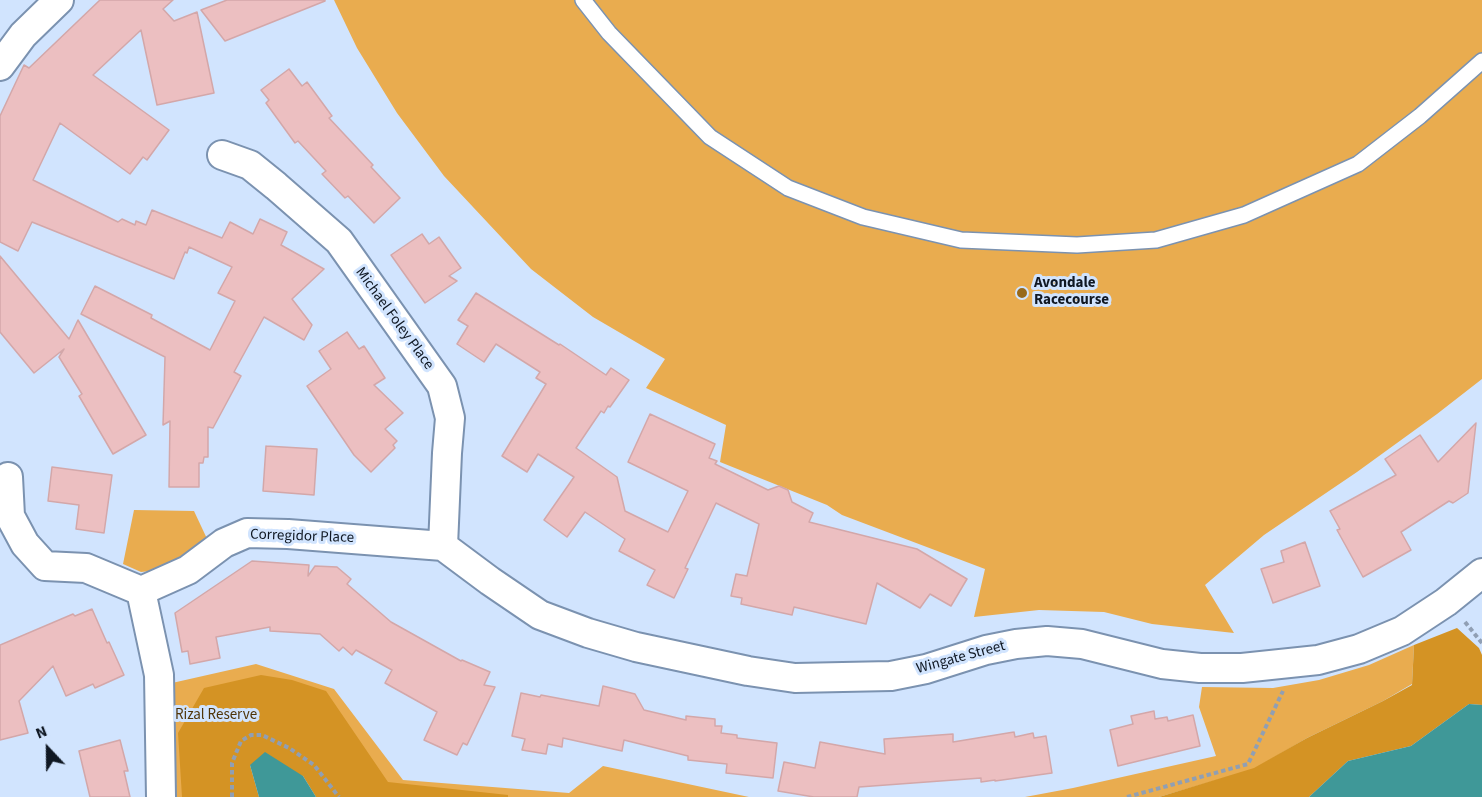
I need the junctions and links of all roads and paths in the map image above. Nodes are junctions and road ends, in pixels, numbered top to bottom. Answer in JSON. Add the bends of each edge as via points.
{"nodes":[{"id":1,"x":59,"y":0,"type":"edge"},
{"id":2,"x":583,"y":0,"type":"edge"},
{"id":3,"x":1482,"y":61,"type":"edge"},
{"id":4,"x":0,"y":66,"type":"edge"},
{"id":5,"x":222,"y":155,"type":"dead end"},
{"id":6,"x":8,"y":477,"type":"dead end"},
{"id":7,"x":443,"y":546,"type":"junction"},
{"id":8,"x":1482,"y":573,"type":"edge"},
{"id":9,"x":141,"y":591,"type":"junction"},
{"id":10,"x":1458,"y":616,"type":"dead end"},
{"id":11,"x":1482,"y":643,"type":"edge"},
{"id":12,"x":1288,"y":682,"type":"dead end"},
{"id":13,"x":161,"y":797,"type":"edge"},
{"id":14,"x":232,"y":797,"type":"edge"},
{"id":15,"x":339,"y":797,"type":"edge"},
{"id":16,"x":1127,"y":797,"type":"edge"}],
"edges":[{"from":1,"to":4,"type":"street","via":[[23,35]]},
{"from":2,"to":3,"type":"lane","via":[[609,33],[710,137],[788,188],[863,217],[961,240],[1077,245],[1156,240],[1244,215],[1358,164]]},
{"from":5,"to":7,"type":"street","name":"Michael Foley Place","via":[[250,165],[339,242],[442,386],[450,418]]},
{"from":6,"to":9,"type":"street","via":[[10,516],[25,544],[45,566],[86,568]]},
{"from":7,"to":8,"type":"street","name":"Wingate Street","via":[[540,615],[636,647],[795,678],[891,676],[986,650],[1047,641],[1082,644],[1162,664],[1200,668],[1318,660],[1402,631]]},
{"from":7,"to":9,"type":"street","name":"Corregidor Place","via":[[247,533],[224,543],[188,570]]},
{"from":9,"to":13,"type":"street","via":[[159,675]]},
{"from":10,"to":11,"type":"path"},
{"from":12,"to":16,"type":"path","via":[[1248,764]]},
{"from":14,"to":15,"type":"path","via":[[232,764],[241,741],[251,735],[262,735],[314,765]]}]}
